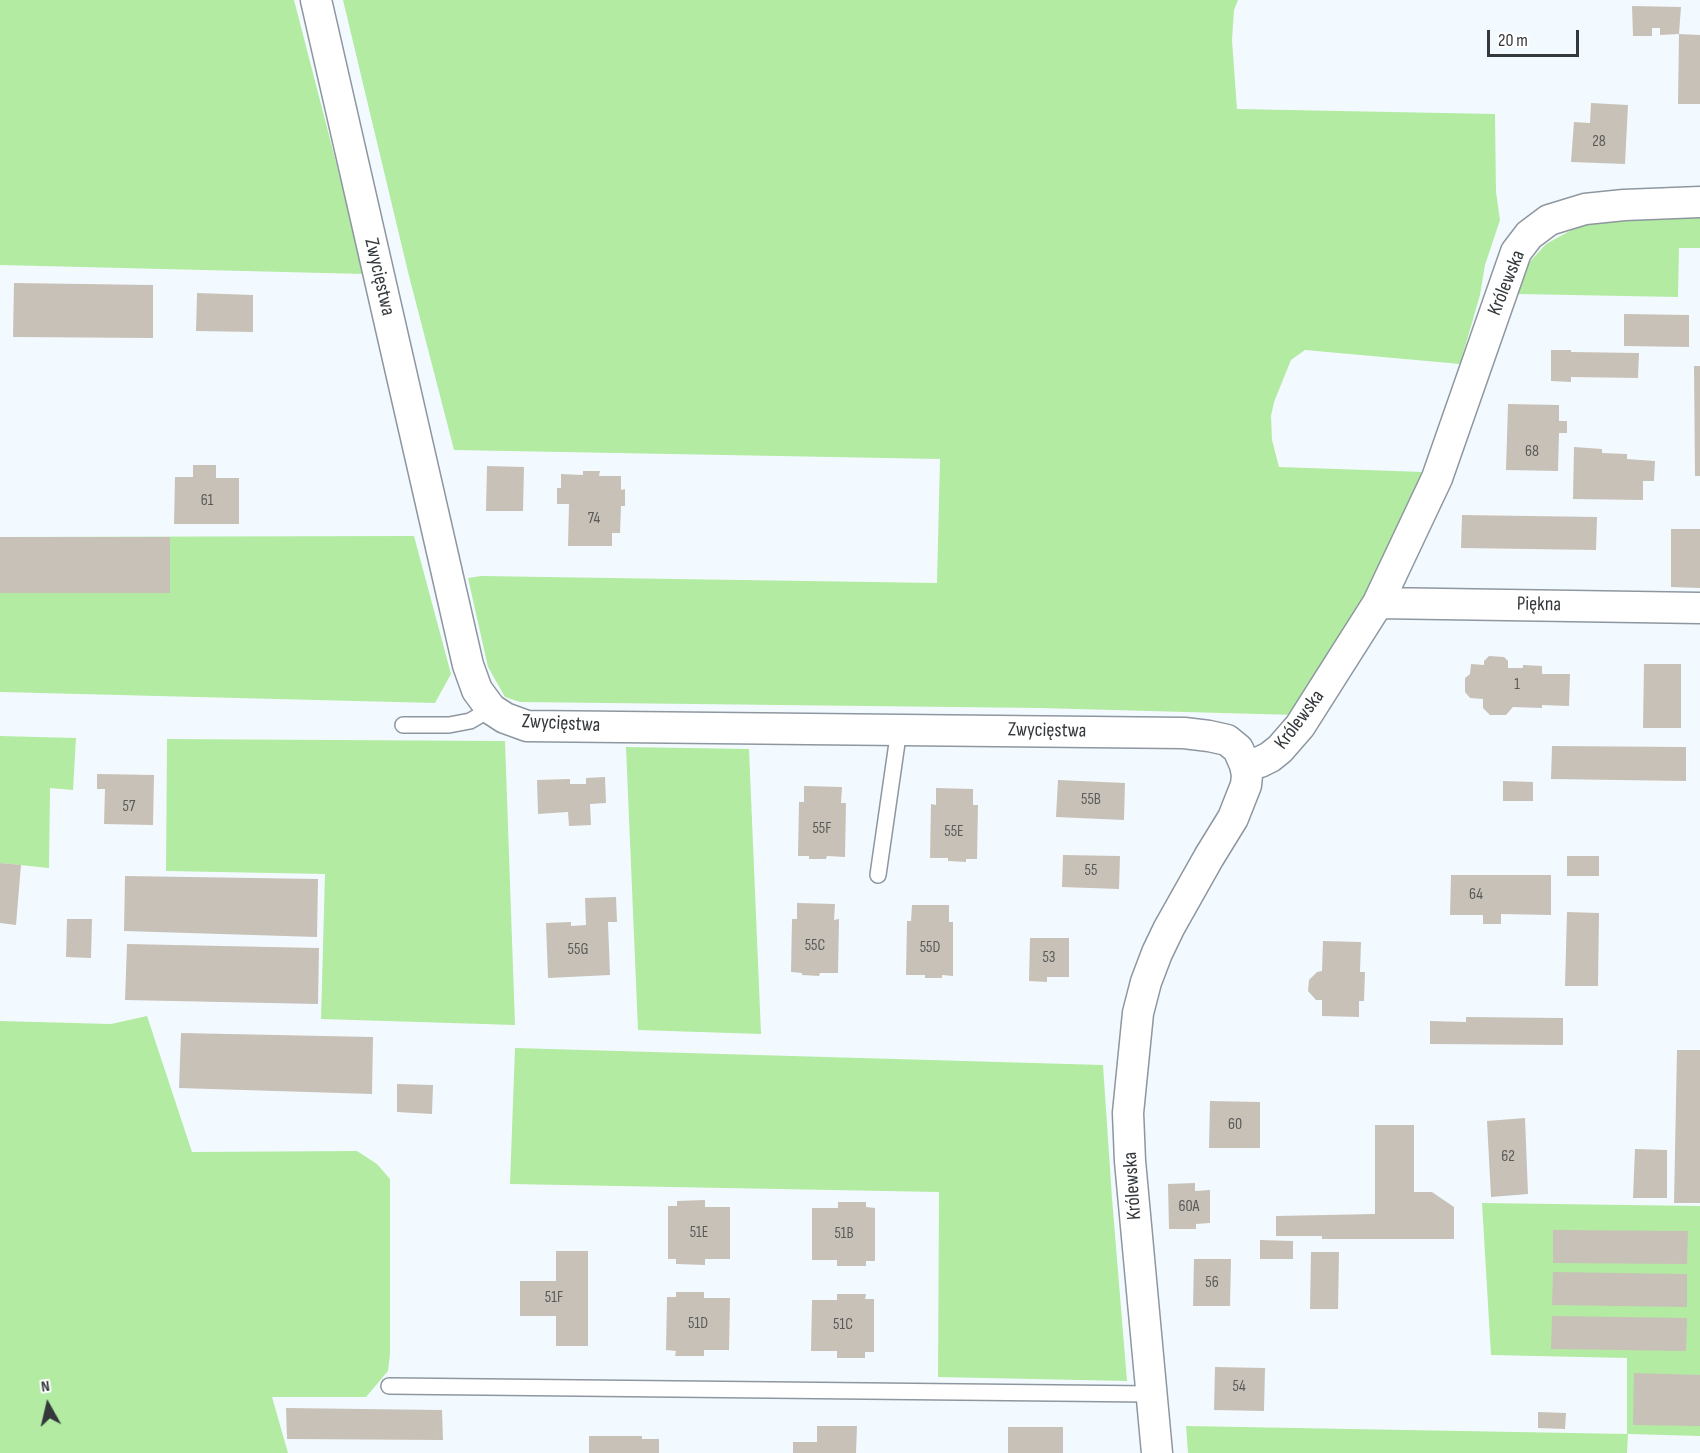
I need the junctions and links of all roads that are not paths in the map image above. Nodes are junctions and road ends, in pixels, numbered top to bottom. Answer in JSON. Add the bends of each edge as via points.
{"nodes":[{"id":1,"x":316,"y":0,"type":"edge"},
{"id":2,"x":1700,"y":202,"type":"edge"},
{"id":3,"x":1378,"y":603,"type":"junction"},
{"id":4,"x":1700,"y":608,"type":"edge"},
{"id":5,"x":491,"y":709,"type":"junction"},
{"id":6,"x":403,"y":725,"type":"dead end"},
{"id":7,"x":899,"y":729,"type":"junction"},
{"id":8,"x":1245,"y":765,"type":"junction"},
{"id":9,"x":878,"y":875,"type":"dead end"},
{"id":10,"x":389,"y":1386,"type":"dead end"},
{"id":11,"x":1151,"y":1394,"type":"junction"},
{"id":12,"x":1157,"y":1453,"type":"edge"}],
"edges":[{"from":1,"to":5,"type":"street","name":"Zwycięstwa","via":[[468,665],[477,690]]},
{"from":2,"to":3,"type":"street","name":"Królewska","via":[[1585,209],[1549,220],[1529,235],[1516,252],[1437,478]]},
{"from":3,"to":4,"type":"street","name":"Piękna"},
{"from":3,"to":8,"type":"street","name":"Królewska","via":[[1300,726],[1270,757]]},
{"from":5,"to":6,"type":"lane","via":[[470,721],[449,725]]},
{"from":5,"to":7,"type":"street","name":"Zwycięstwa","via":[[527,726]]},
{"from":7,"to":8,"type":"street","name":"Zwycięstwa","via":[[1184,733],[1227,740],[1238,749]]},
{"from":7,"to":9,"type":"lane"},
{"from":8,"to":11,"type":"street","name":"Królewska","via":[[1246,785],[1233,818],[1169,928],[1146,982],[1138,1013],[1130,1082],[1130,1161]]},
{"from":10,"to":11,"type":"lane"},
{"from":11,"to":12,"type":"street","name":"Królewska"}]}
